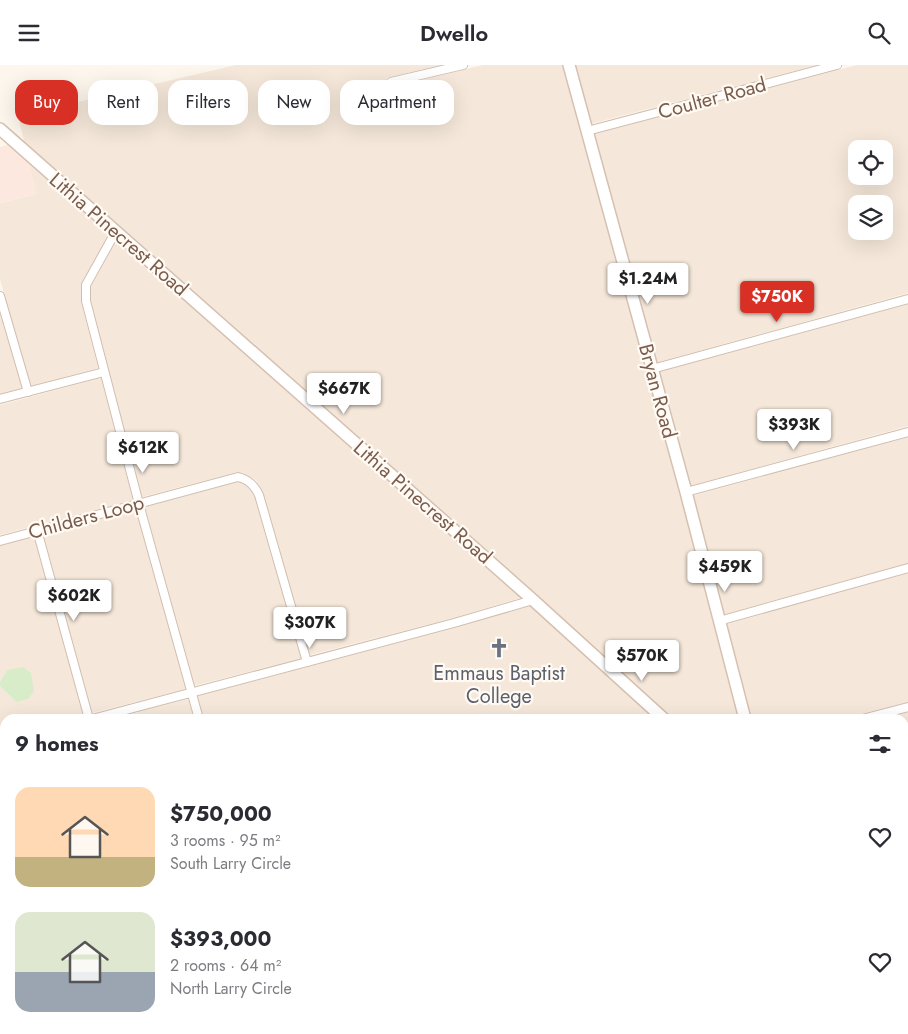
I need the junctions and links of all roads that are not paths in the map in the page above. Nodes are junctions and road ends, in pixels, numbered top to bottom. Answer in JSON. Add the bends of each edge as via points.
{"nodes":[{"id":1,"x":463,"y":65,"type":"edge"},
{"id":2,"x":569,"y":65,"type":"edge"},
{"id":3,"x":837,"y":65,"type":"edge"},
{"id":4,"x":404,"y":80,"type":"edge"},
{"id":5,"x":0,"y":129,"type":"edge"},
{"id":6,"x":587,"y":131,"type":"junction"},
{"id":7,"x":116,"y":231,"type":"junction"},
{"id":8,"x":0,"y":295,"type":"edge"},
{"id":9,"x":908,"y":299,"type":"edge"},
{"id":10,"x":652,"y":369,"type":"junction"},
{"id":11,"x":104,"y":372,"type":"junction"},
{"id":12,"x":28,"y":392,"type":"junction"},
{"id":13,"x":0,"y":399,"type":"edge"},
{"id":14,"x":908,"y":431,"type":"edge"},
{"id":15,"x":686,"y":492,"type":"junction"},
{"id":16,"x":139,"y":503,"type":"junction"},
{"id":17,"x":38,"y":530,"type":"junction"},
{"id":18,"x":0,"y":541,"type":"edge"},
{"id":19,"x":908,"y":568,"type":"edge"},
{"id":20,"x":533,"y":600,"type":"junction"},
{"id":21,"x":719,"y":621,"type":"junction"},
{"id":22,"x":307,"y":661,"type":"junction"},
{"id":23,"x":191,"y":693,"type":"junction"},
{"id":24,"x":908,"y":707,"type":"edge"},
{"id":25,"x":90,"y":714,"type":"edge"},
{"id":26,"x":110,"y":714,"type":"edge"},
{"id":27,"x":197,"y":714,"type":"edge"},
{"id":28,"x":658,"y":714,"type":"edge"},
{"id":29,"x":744,"y":714,"type":"edge"},
{"id":30,"x":881,"y":714,"type":"edge"}],
"edges":[{"from":1,"to":4,"type":"street"},
{"from":2,"to":6,"type":"main road","name":"Bryan Road"},
{"from":3,"to":6,"type":"street","name":"Coulter Road"},
{"from":5,"to":7,"type":"main road","name":"Lithia Pinecrest Road"},
{"from":6,"to":10,"type":"main road","name":"Bryan Road"},
{"from":7,"to":11,"type":"street","via":[[86,285],[86,301]]},
{"from":7,"to":20,"type":"main road","name":"Lithia Pinecrest Road"},
{"from":8,"to":12,"type":"street"},
{"from":9,"to":10,"type":"street"},
{"from":10,"to":15,"type":"main road","name":"Bryan Road"},
{"from":11,"to":12,"type":"street"},
{"from":11,"to":16,"type":"street"},
{"from":12,"to":13,"type":"street"},
{"from":14,"to":15,"type":"street"},
{"from":15,"to":21,"type":"main road","name":"Bryan Road"},
{"from":16,"to":17,"type":"street","name":"Childers Loop"},
{"from":16,"to":22,"type":"street","name":"Childers Loop","via":[[238,477],[254,485]]},
{"from":16,"to":23,"type":"street"},
{"from":17,"to":18,"type":"street","name":"Childers Loop"},
{"from":17,"to":25,"type":"street"},
{"from":19,"to":21,"type":"street"},
{"from":20,"to":22,"type":"street"},
{"from":20,"to":28,"type":"main road","name":"Lithia Pinecrest Road"},
{"from":21,"to":29,"type":"main road","name":"Bryan Road"},
{"from":22,"to":23,"type":"street"},
{"from":23,"to":26,"type":"street"},
{"from":23,"to":27,"type":"street"},
{"from":24,"to":30,"type":"street"}]}
